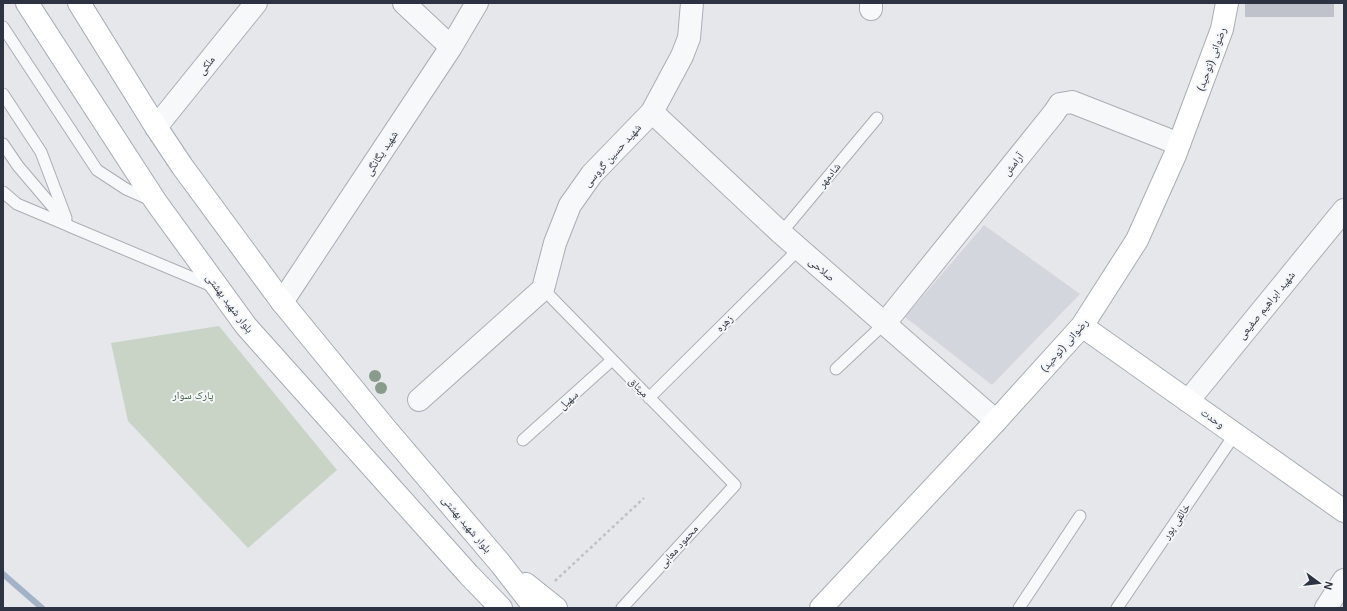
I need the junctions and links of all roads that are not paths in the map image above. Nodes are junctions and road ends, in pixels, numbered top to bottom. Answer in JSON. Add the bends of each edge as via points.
{"nodes":[{"id":1,"x":27,"y":3,"type":"edge"},
{"id":2,"x":79,"y":3,"type":"edge"},
{"id":3,"x":256,"y":3,"type":"edge"},
{"id":4,"x":404,"y":3,"type":"edge"},
{"id":5,"x":477,"y":3,"type":"edge"},
{"id":6,"x":692,"y":3,"type":"edge"},
{"id":7,"x":1227,"y":3,"type":"edge"},
{"id":8,"x":3,"y":27,"type":"edge"},
{"id":9,"x":451,"y":47,"type":"junction"},
{"id":10,"x":3,"y":94,"type":"edge"},
{"id":11,"x":652,"y":112,"type":"junction"},
{"id":12,"x":877,"y":118,"type":"dead end"},
{"id":13,"x":156,"y":127,"type":"junction"},
{"id":14,"x":3,"y":144,"type":"edge"},
{"id":15,"x":1179,"y":144,"type":"junction"},
{"id":16,"x":3,"y":192,"type":"edge"},
{"id":17,"x":3,"y":197,"type":"edge"},
{"id":18,"x":156,"y":202,"type":"junction"},
{"id":19,"x":17,"y":204,"type":"junction"},
{"id":20,"x":1344,"y":210,"type":"edge"},
{"id":21,"x":69,"y":226,"type":"junction"},
{"id":22,"x":782,"y":233,"type":"junction"},
{"id":23,"x":799,"y":249,"type":"junction"},
{"id":24,"x":543,"y":289,"type":"junction"},
{"id":25,"x":220,"y":290,"type":"junction"},
{"id":26,"x":282,"y":302,"type":"junction"},
{"id":27,"x":885,"y":323,"type":"junction"},
{"id":28,"x":1082,"y":326,"type":"junction"},
{"id":29,"x":612,"y":360,"type":"junction"},
{"id":30,"x":836,"y":369,"type":"dead end"},
{"id":31,"x":649,"y":398,"type":"junction"},
{"id":32,"x":419,"y":400,"type":"dead end"},
{"id":33,"x":1188,"y":401,"type":"junction"},
{"id":34,"x":996,"y":421,"type":"junction"},
{"id":35,"x":1235,"y":434,"type":"junction"},
{"id":36,"x":523,"y":440,"type":"dead end"},
{"id":37,"x":735,"y":485,"type":"joint"},
{"id":38,"x":1344,"y":511,"type":"edge"},
{"id":39,"x":1080,"y":516,"type":"dead end"},
{"id":40,"x":469,"y":575,"type":"junction"},
{"id":41,"x":1344,"y":580,"type":"edge"},
{"id":42,"x":544,"y":604,"type":"edge"},
{"id":43,"x":494,"y":608,"type":"edge"},
{"id":44,"x":501,"y":608,"type":"edge"},
{"id":45,"x":622,"y":608,"type":"edge"},
{"id":46,"x":821,"y":608,"type":"edge"},
{"id":47,"x":1019,"y":608,"type":"edge"},
{"id":48,"x":1117,"y":608,"type":"edge"},
{"id":49,"x":1326,"y":608,"type":"edge"}],
"edges":[{"from":1,"to":18,"type":"main road","name":"بلوار شهید بهشتی"},
{"from":2,"to":13,"type":"main road","name":"بلوار شهید بهشتی"},
{"from":3,"to":13,"type":"street","name":"ملکی"},
{"from":4,"to":9,"type":"street"},
{"from":5,"to":9,"type":"street","name":"شهید یگانگی"},
{"from":6,"to":11,"type":"street","name":"شهید حسین گروسی","via":[[689,38]]},
{"from":7,"to":15,"type":"main road","name":"رضوانی (توحید)","via":[[1222,29]]},
{"from":8,"to":18,"type":"lane","via":[[97,170],[126,189]]},
{"from":9,"to":26,"type":"street","name":"شهید یگانگی"},
{"from":10,"to":21,"type":"lane","via":[[41,152]]},
{"from":11,"to":22,"type":"street","name":"صلاحی"},
{"from":11,"to":24,"type":"street","name":"شهید حسین گروسی","via":[[592,174],[570,205]]},
{"from":12,"to":22,"type":"lane","name":"شادمهر"},
{"from":13,"to":26,"type":"main road","name":"بلوار شهید بهشتی"},
{"from":14,"to":21,"type":"lane","via":[[18,166]]},
{"from":15,"to":27,"type":"street","name":"آرامش","via":[[1072,102],[1060,104]]},
{"from":15,"to":28,"type":"main road","name":"رضوانی (توحید)","via":[[1137,240]]},
{"from":16,"to":19,"type":"lane"},
{"from":17,"to":19,"type":"lane"},
{"from":18,"to":25,"type":"main road","name":"بلوار شهید بهشتی"},
{"from":19,"to":21,"type":"lane"},
{"from":20,"to":33,"type":"street","name":"شهید ابراهیم صفیعی"},
{"from":21,"to":25,"type":"lane"},
{"from":22,"to":23,"type":"street","name":"صلاحی"},
{"from":23,"to":27,"type":"street","name":"صلاحی"},
{"from":23,"to":31,"type":"lane","name":"زهره"},
{"from":24,"to":29,"type":"lane","name":"میثاق"},
{"from":24,"to":32,"type":"street"},
{"from":25,"to":40,"type":"main road","name":"بلوار شهید بهشتی","via":[[246,326]]},
{"from":26,"to":42,"type":"main road","name":"بلوار شهید بهشتی","via":[[500,563]]},
{"from":27,"to":30,"type":"lane"},
{"from":27,"to":34,"type":"street","name":"صلاحی"},
{"from":28,"to":33,"type":"main road","name":"وحدت"},
{"from":28,"to":34,"type":"main road","name":"رضوانی (توحید)"},
{"from":29,"to":31,"type":"lane","name":"میثاق"},
{"from":29,"to":36,"type":"lane","name":"سهیل"},
{"from":31,"to":37,"type":"lane","name":"میثاق"},
{"from":33,"to":35,"type":"main road","name":"وحدت"},
{"from":34,"to":46,"type":"main road","name":"رضوانی (توحید)"},
{"from":35,"to":38,"type":"main road","name":"وحدت"},
{"from":35,"to":48,"type":"lane","name":"خالقی پور"},
{"from":37,"to":45,"type":"lane","name":"محمود معابی"},
{"from":39,"to":47,"type":"lane"},
{"from":40,"to":43,"type":"main road","name":"بلوار شهید بهشتی"},
{"from":40,"to":44,"type":"main road","name":"بلوار شهید بهشتی"},
{"from":41,"to":49,"type":"street"}]}
